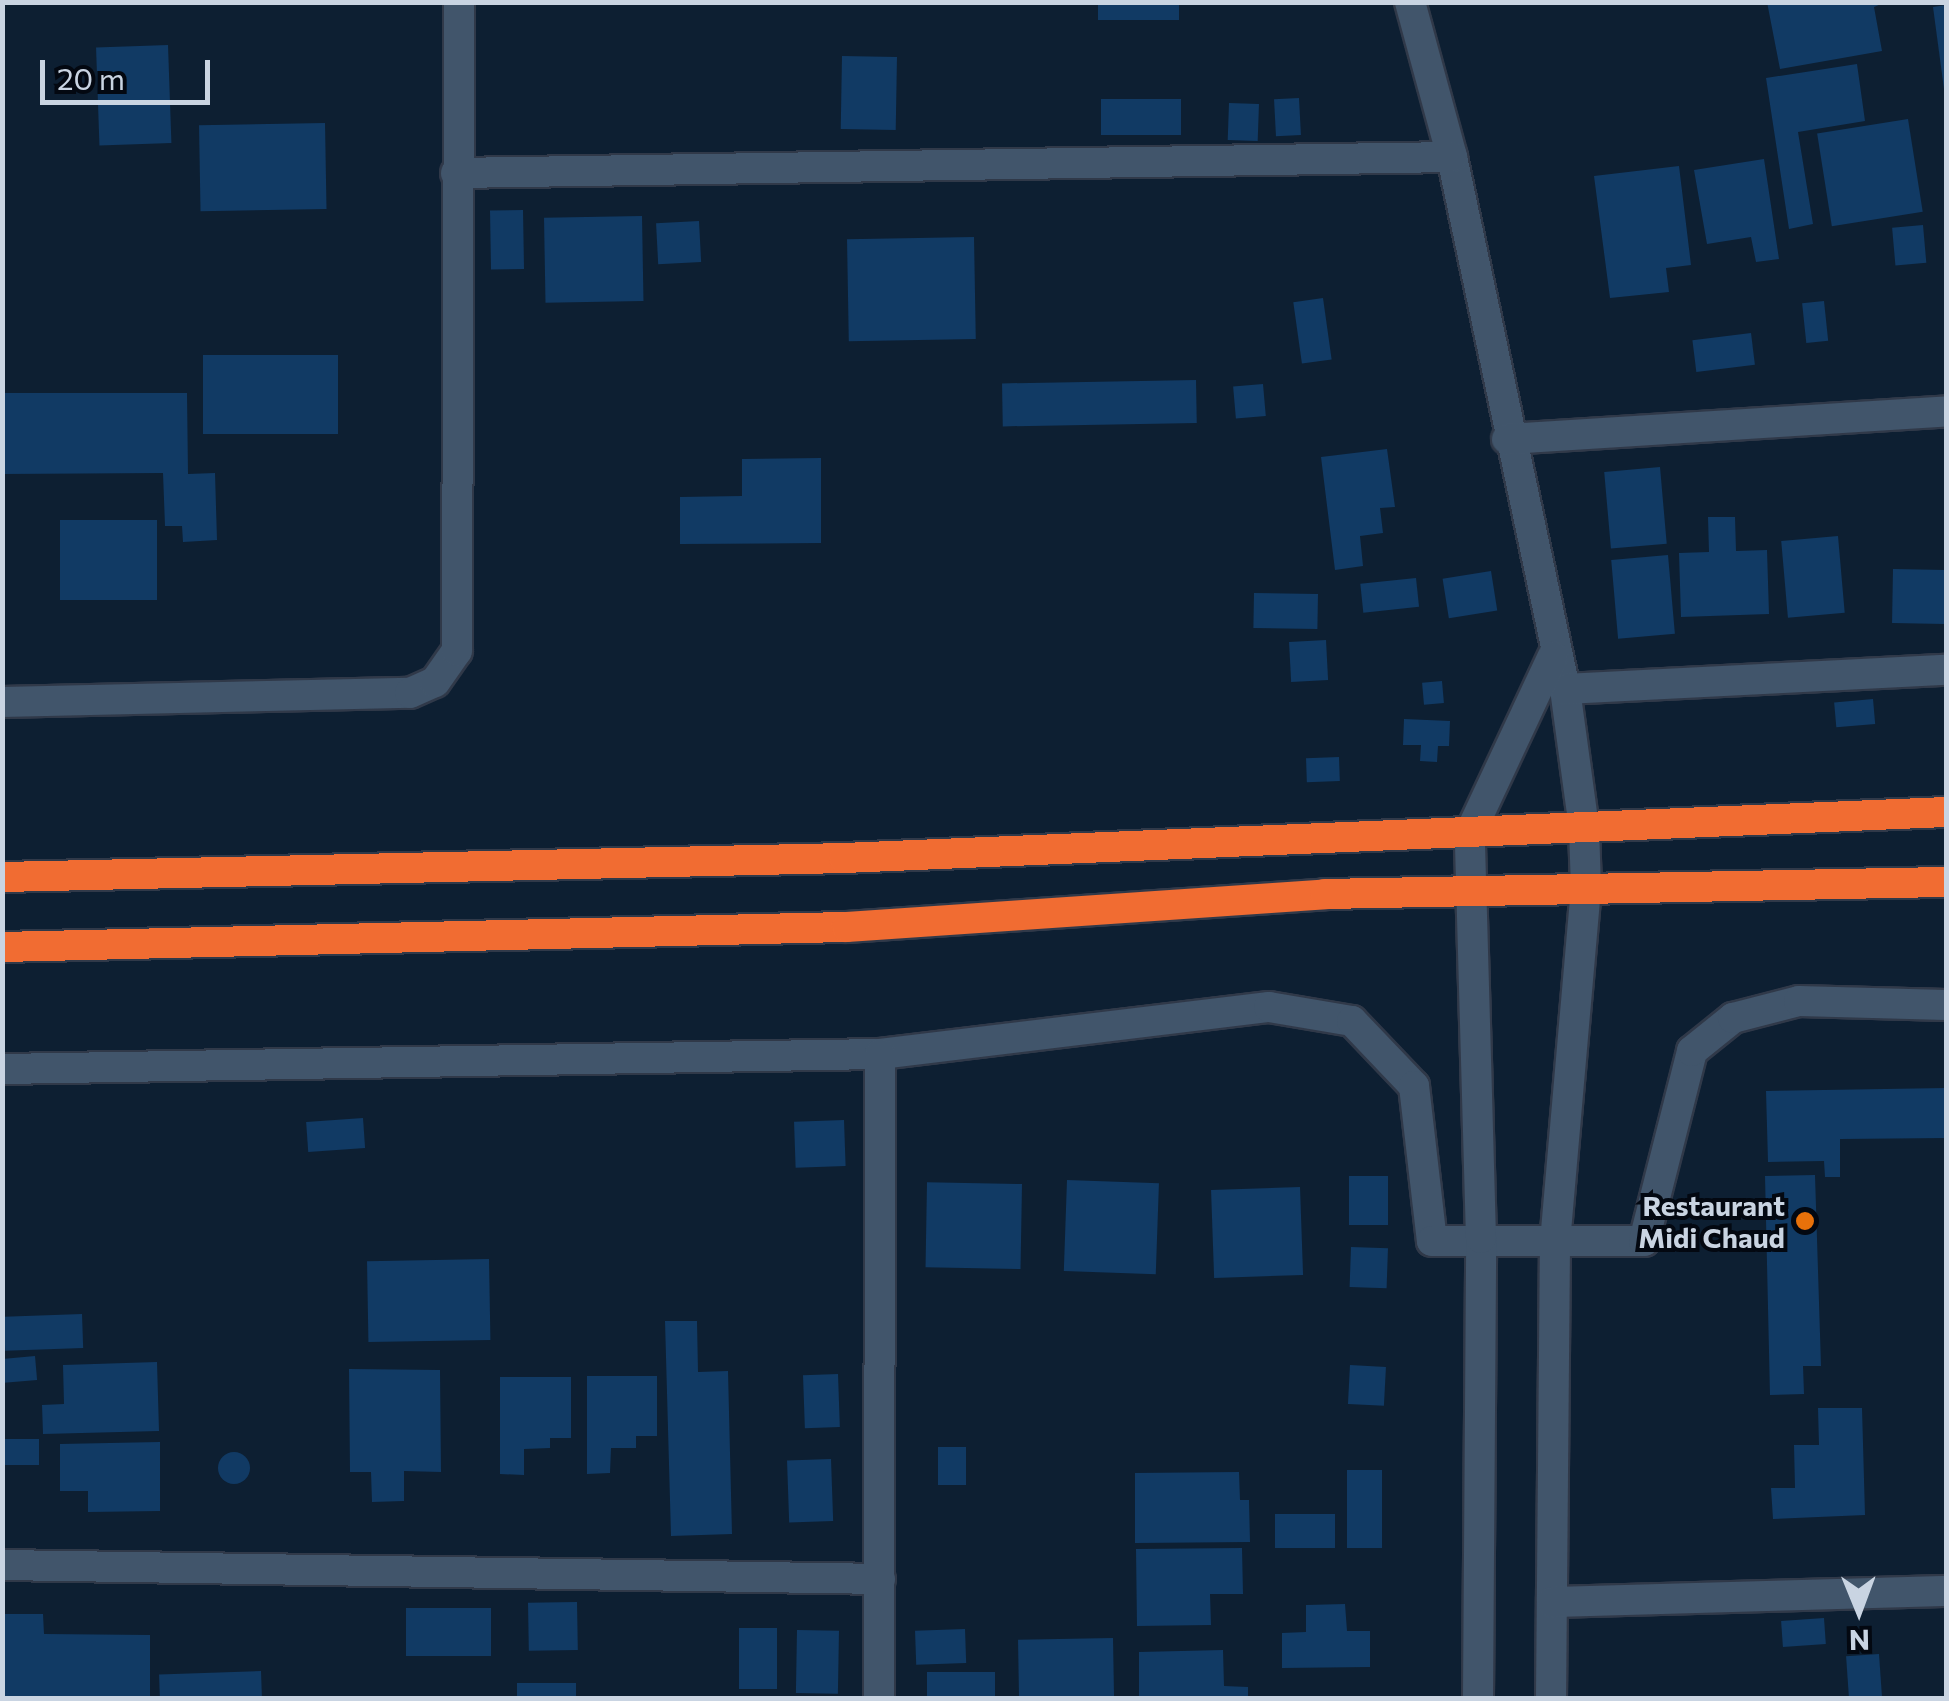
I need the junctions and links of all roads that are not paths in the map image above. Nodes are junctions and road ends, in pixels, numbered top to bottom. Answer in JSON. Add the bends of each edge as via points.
{"nodes":[{"id":1,"x":458,"y":2,"type":"edge"},
{"id":2,"x":1410,"y":2,"type":"edge"},
{"id":3,"x":1452,"y":158,"type":"junction"},
{"id":4,"x":456,"y":173,"type":"junction"},
{"id":5,"x":1946,"y":411,"type":"edge"},
{"id":6,"x":1508,"y":439,"type":"junction"},
{"id":7,"x":1553,"y":656,"type":"junction"},
{"id":8,"x":1946,"y":670,"type":"edge"},
{"id":9,"x":1565,"y":689,"type":"junction"},
{"id":10,"x":2,"y":702,"type":"edge"},
{"id":11,"x":1946,"y":812,"type":"edge"},
{"id":12,"x":1584,"y":828,"type":"junction"},
{"id":13,"x":1470,"y":833,"type":"junction"},
{"id":14,"x":2,"y":877,"type":"edge"},
{"id":15,"x":1946,"y":882,"type":"edge"},
{"id":16,"x":1586,"y":888,"type":"junction"},
{"id":17,"x":1472,"y":892,"type":"junction"},
{"id":18,"x":2,"y":948,"type":"edge"},
{"id":19,"x":1946,"y":1005,"type":"edge"},
{"id":20,"x":880,"y":1054,"type":"junction"},
{"id":21,"x":2,"y":1070,"type":"edge"},
{"id":22,"x":1481,"y":1238,"type":"junction"},
{"id":23,"x":1555,"y":1241,"type":"junction"},
{"id":24,"x":2,"y":1565,"type":"edge"},
{"id":25,"x":880,"y":1578,"type":"junction"},
{"id":26,"x":1946,"y":1591,"type":"edge"},
{"id":27,"x":1552,"y":1602,"type":"junction"},
{"id":28,"x":879,"y":1698,"type":"edge"},
{"id":29,"x":1478,"y":1698,"type":"edge"},
{"id":30,"x":1551,"y":1698,"type":"edge"}],
"edges":[{"from":1,"to":4,"type":"street"},
{"from":2,"to":3,"type":"street"},
{"from":3,"to":4,"type":"street"},
{"from":3,"to":6,"type":"street"},
{"from":4,"to":10,"type":"street","via":[[459,620],[456,650],[435,682],[410,693]]},
{"from":5,"to":6,"type":"street"},
{"from":6,"to":7,"type":"street"},
{"from":7,"to":9,"type":"street"},
{"from":7,"to":13,"type":"street"},
{"from":8,"to":9,"type":"street"},
{"from":9,"to":12,"type":"street"},
{"from":11,"to":12,"type":"highway"},
{"from":12,"to":13,"type":"highway"},
{"from":12,"to":16,"type":"street"},
{"from":13,"to":14,"type":"highway","via":[[1317,834],[844,858]]},
{"from":13,"to":17,"type":"street"},
{"from":15,"to":16,"type":"highway"},
{"from":16,"to":17,"type":"highway"},
{"from":16,"to":23,"type":"street"},
{"from":17,"to":18,"type":"highway","via":[[1324,894],[848,927]]},
{"from":17,"to":22,"type":"street"},
{"from":19,"to":23,"type":"street","via":[[1799,1000],[1733,1018],[1692,1051],[1644,1240]]},
{"from":20,"to":21,"type":"street"},
{"from":20,"to":22,"type":"street","via":[[1269,1007],[1352,1020],[1414,1086],[1432,1240]]},
{"from":20,"to":25,"type":"street"},
{"from":22,"to":23,"type":"street"},
{"from":22,"to":29,"type":"street"},
{"from":23,"to":27,"type":"street"},
{"from":24,"to":25,"type":"street"},
{"from":25,"to":28,"type":"street"},
{"from":26,"to":27,"type":"street"},
{"from":27,"to":30,"type":"street"}]}
